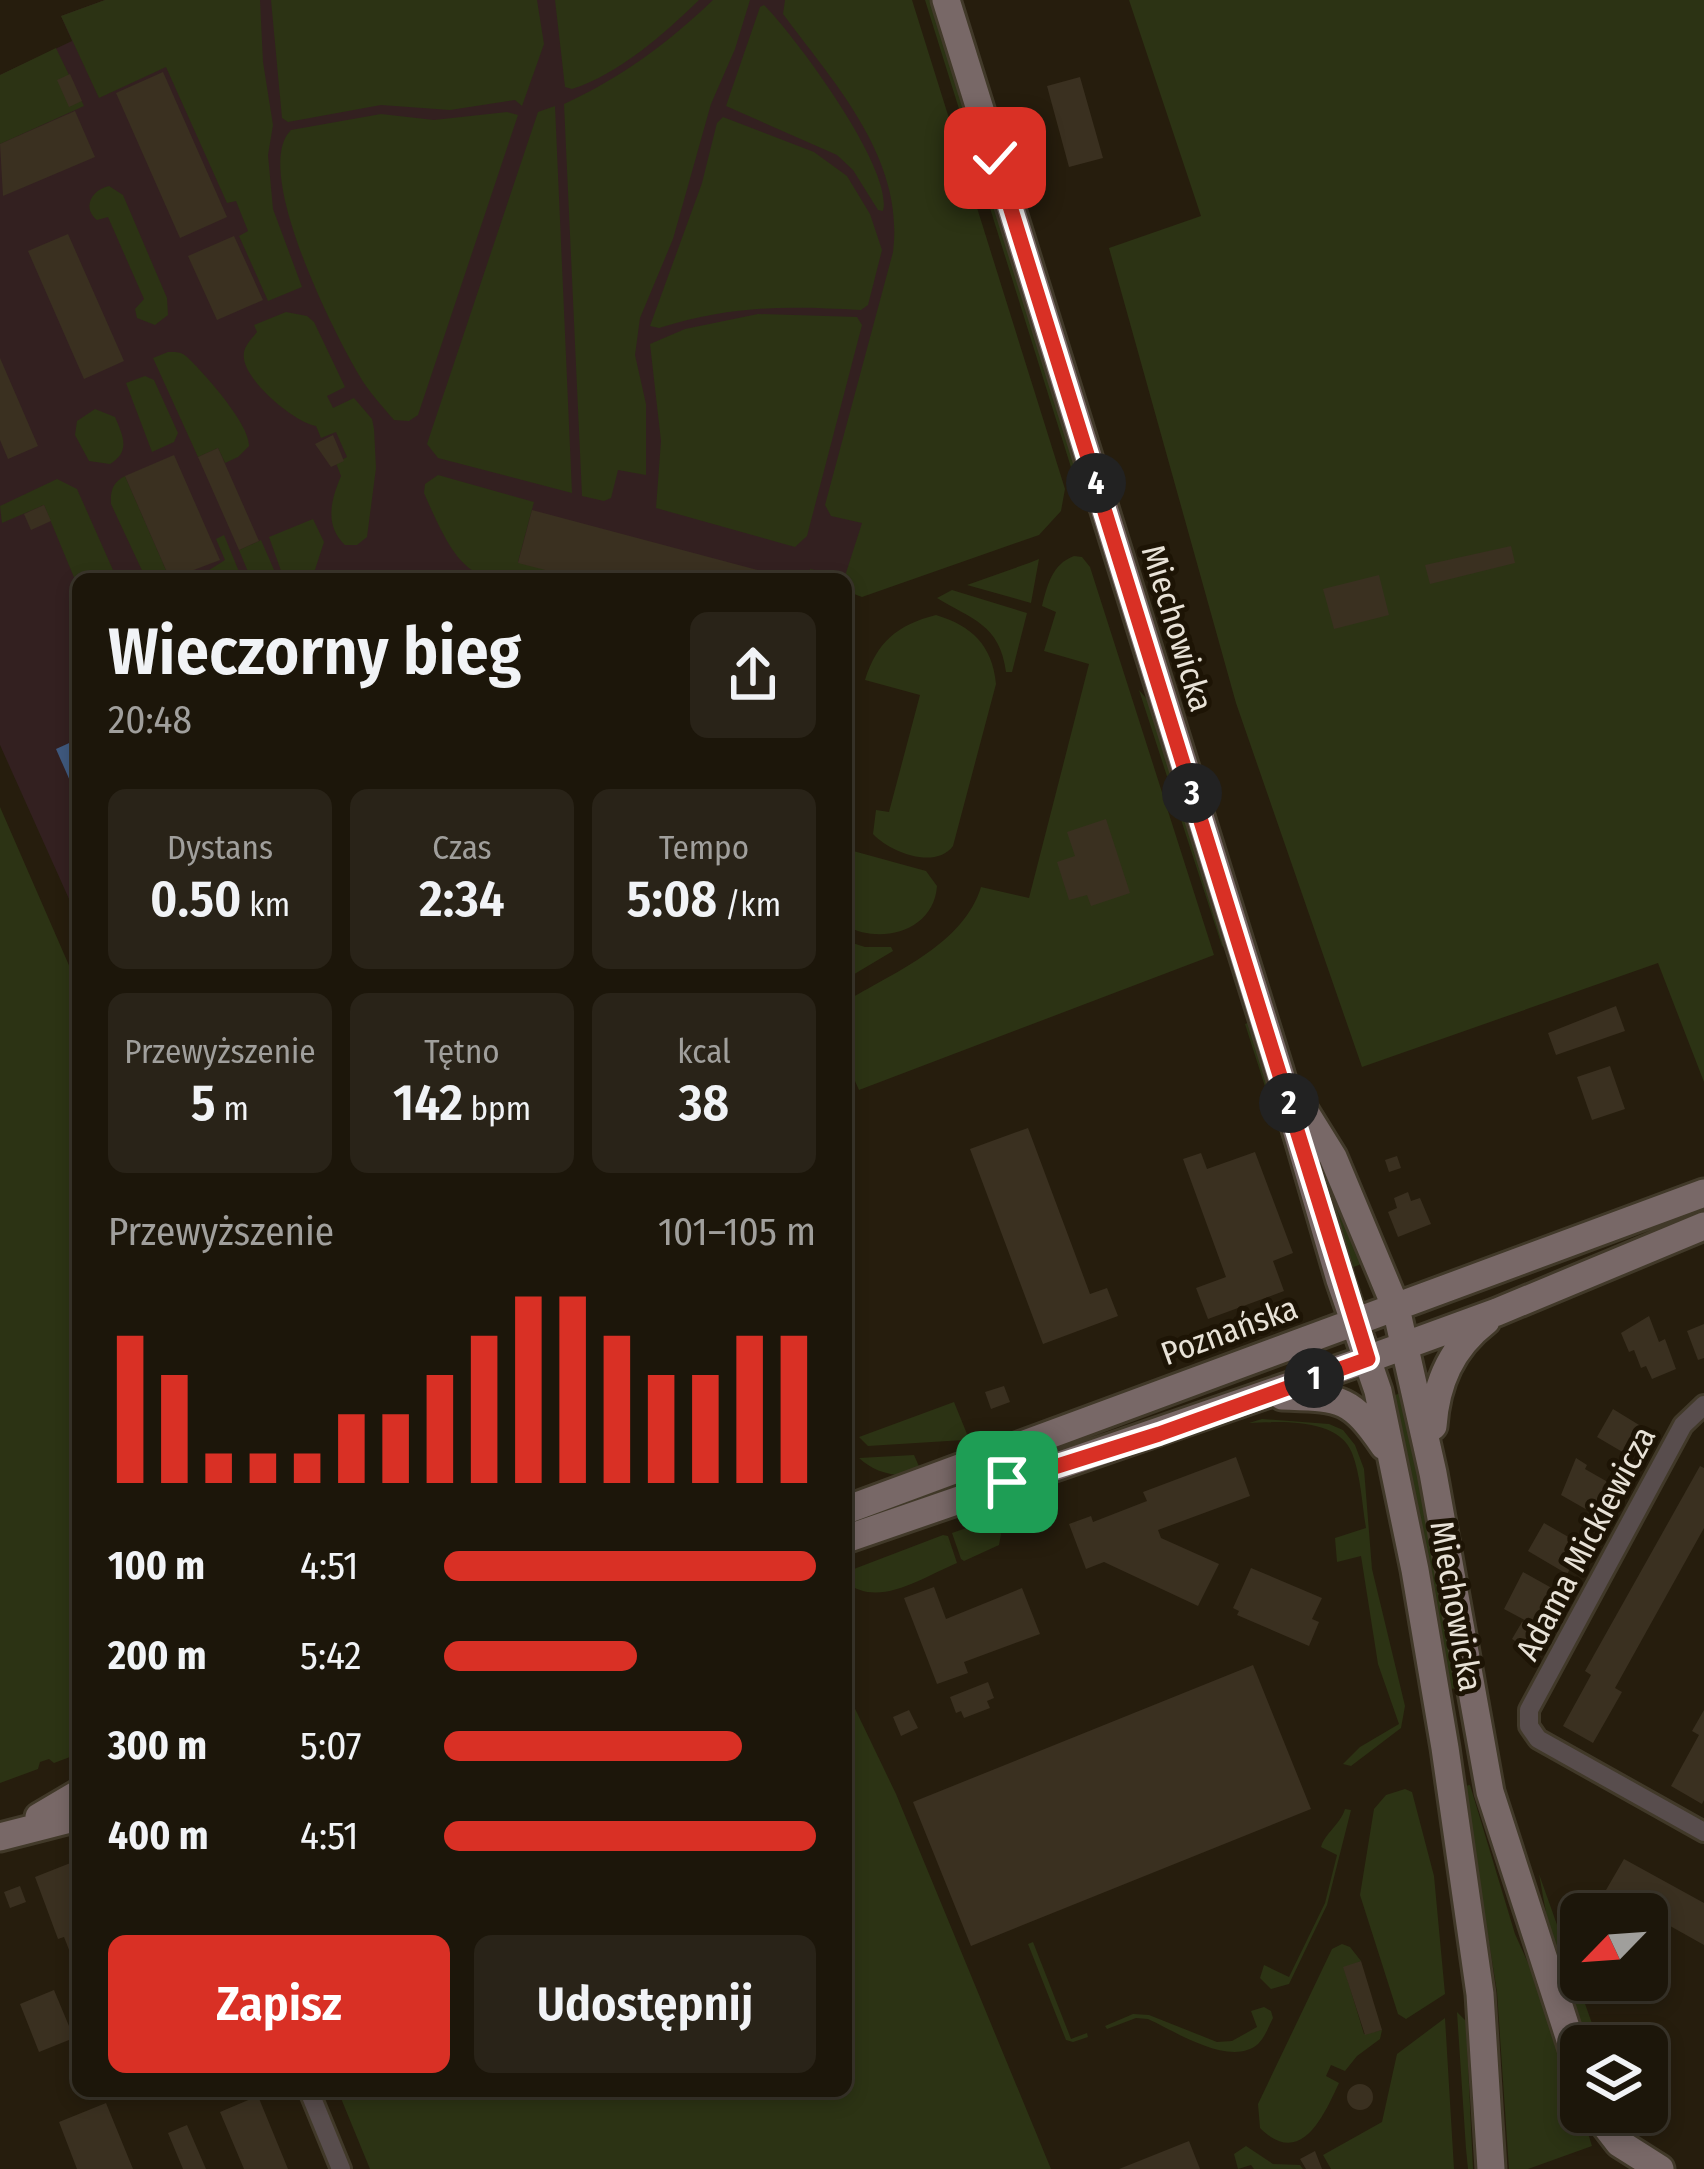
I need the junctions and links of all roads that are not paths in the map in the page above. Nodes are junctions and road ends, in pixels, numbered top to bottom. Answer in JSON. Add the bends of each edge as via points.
{"nodes":[{"id":1,"x":946,"y":0,"type":"edge"},
{"id":2,"x":1280,"y":1070,"type":"junction"},
{"id":3,"x":1704,"y":1193,"type":"edge"},
{"id":4,"x":1704,"y":1226,"type":"edge"},
{"id":5,"x":1396,"y":1308,"type":"junction"},
{"id":6,"x":1497,"y":1312,"type":"junction"},
{"id":7,"x":1354,"y":1322,"type":"junction"},
{"id":8,"x":1405,"y":1345,"type":"junction"},
{"id":9,"x":1368,"y":1359,"type":"junction"},
{"id":10,"x":1267,"y":1395,"type":"junction"},
{"id":11,"x":1704,"y":1405,"type":"edge"},
{"id":12,"x":1394,"y":1459,"type":"junction"},
{"id":13,"x":1433,"y":1473,"type":"junction"},
{"id":14,"x":852,"y":1508,"type":"edge"},
{"id":15,"x":852,"y":1537,"type":"edge"},
{"id":16,"x":72,"y":1797,"type":"edge"},
{"id":17,"x":72,"y":1818,"type":"edge"},
{"id":18,"x":1704,"y":1832,"type":"edge"},
{"id":19,"x":8,"y":1834,"type":"edge"},
{"id":20,"x":1565,"y":2025,"type":"edge"},
{"id":21,"x":311,"y":2097,"type":"edge"},
{"id":22,"x":1602,"y":2133,"type":"edge"},
{"id":23,"x":1611,"y":2133,"type":"edge"},
{"id":24,"x":341,"y":2169,"type":"edge"},
{"id":25,"x":1491,"y":2169,"type":"edge"},
{"id":26,"x":1613,"y":2169,"type":"edge"},
{"id":27,"x":1660,"y":2169,"type":"edge"}],
"edges":[{"from":1,"to":2,"type":"street","name":"Miechowicka"},
{"from":2,"to":5,"type":"street","name":"Miechowicka","via":[[1333,1157]]},
{"from":2,"to":7,"type":"street","name":"Miechowicka"},
{"from":3,"to":5,"type":"street","name":"Poznańska"},
{"from":4,"to":6,"type":"street"},
{"from":5,"to":7,"type":"street","name":"Poznańska"},
{"from":5,"to":8,"type":"street","name":"Miechowicka"},
{"from":6,"to":8,"type":"street"},
{"from":6,"to":13,"type":"street","via":[[1467,1335],[1435,1391]]},
{"from":7,"to":9,"type":"street","name":"Miechowicka"},
{"from":7,"to":14,"type":"street","name":"Poznańska"},
{"from":8,"to":9,"type":"street"},
{"from":8,"to":13,"type":"street","name":"Miechowicka"},
{"from":9,"to":10,"type":"street"},
{"from":9,"to":12,"type":"street","name":"Miechowicka"},
{"from":10,"to":12,"type":"street","via":[[1350,1404]]},
{"from":10,"to":15,"type":"street"},
{"from":11,"to":18,"type":"street","name":"Adama Mickiewicza","via":[[1683,1425],[1529,1710],[1538,1739]]},
{"from":12,"to":25,"type":"street","name":"Miechowicka","via":[[1480,1994]]},
{"from":13,"to":20,"type":"street","name":"Miechowicka","via":[[1490,1792]]},
{"from":16,"to":19,"type":"street"},
{"from":17,"to":19,"type":"street"},
{"from":21,"to":24,"type":"street"},
{"from":22,"to":26,"type":"street"},
{"from":23,"to":27,"type":"street"}]}
